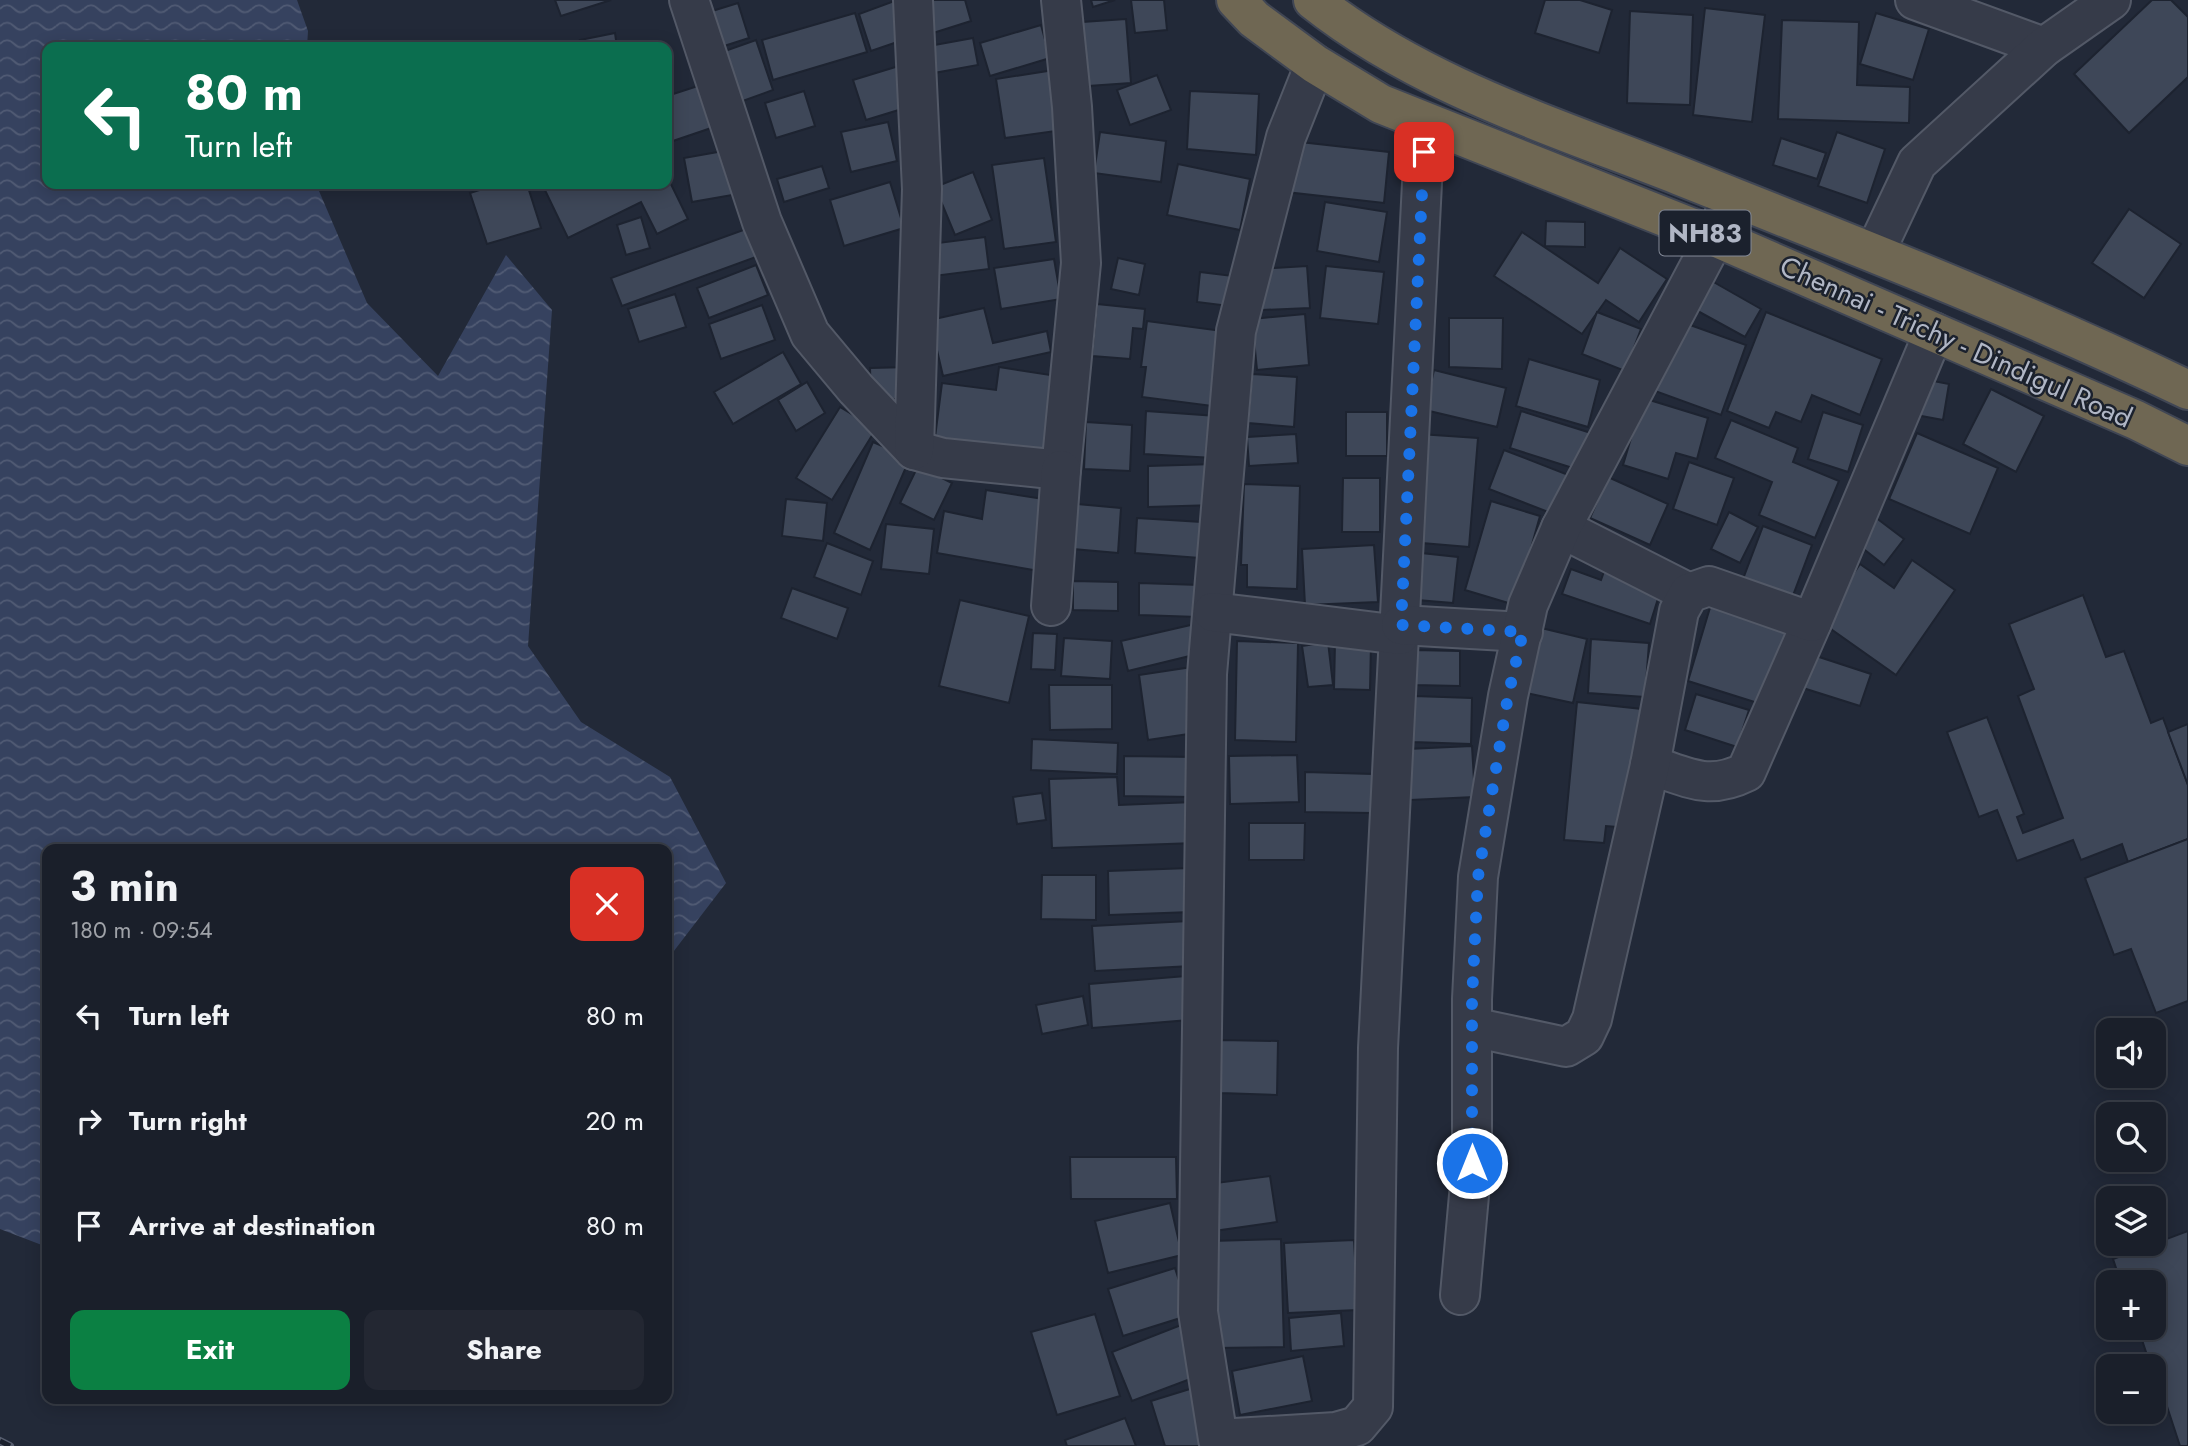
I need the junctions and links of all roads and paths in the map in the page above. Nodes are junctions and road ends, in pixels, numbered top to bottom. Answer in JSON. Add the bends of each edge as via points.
{"nodes":[{"id":1,"x":690,"y":0,"type":"edge"},
{"id":2,"x":913,"y":0,"type":"edge"},
{"id":3,"x":1061,"y":0,"type":"edge"},
{"id":4,"x":1236,"y":0,"type":"edge"},
{"id":5,"x":1313,"y":0,"type":"edge"},
{"id":6,"x":1915,"y":0,"type":"edge"},
{"id":7,"x":2111,"y":0,"type":"edge"},
{"id":8,"x":2045,"y":47,"type":"junction"},
{"id":9,"x":1315,"y":64,"type":"junction"},
{"id":10,"x":1425,"y":124,"type":"junction"},
{"id":11,"x":1732,"y":197,"type":"junction"},
{"id":12,"x":1715,"y":237,"type":"junction"},
{"id":13,"x":1875,"y":252,"type":"junction"},
{"id":14,"x":1934,"y":332,"type":"junction"},
{"id":15,"x":2188,"y":390,"type":"edge"},
{"id":16,"x":2188,"y":446,"type":"edge"},
{"id":17,"x":914,"y":450,"type":"junction"},
{"id":18,"x":1060,"y":470,"type":"junction"},
{"id":19,"x":1562,"y":528,"type":"junction"},
{"id":20,"x":1689,"y":593,"type":"junction"},
{"id":21,"x":1051,"y":606,"type":"dead end"},
{"id":22,"x":1213,"y":612,"type":"junction"},
{"id":23,"x":1812,"y":622,"type":"junction"},
{"id":24,"x":1401,"y":630,"type":"junction"},
{"id":25,"x":1523,"y":632,"type":"junction"},
{"id":26,"x":1650,"y":765,"type":"junction"},
{"id":27,"x":1472,"y":1027,"type":"junction"},
{"id":28,"x":1460,"y":1295,"type":"dead end"},
{"id":29,"x":1219,"y":1442,"type":"edge"}],
"edges":[{"from":1,"to":17,"type":"street","via":[[762,222],[810,334]]},
{"from":2,"to":17,"type":"street","via":[[922,189]]},
{"from":3,"to":18,"type":"street","via":[[1081,263]]},
{"from":4,"to":9,"type":"highway","name":"Chennai - Trichy - Dindigul Road","number":"NH83"},
{"from":5,"to":11,"type":"highway","name":"Chennai - Trichy - Dindigul Road","number":"NH83","via":[[1442,82]]},
{"from":6,"to":8,"type":"street"},
{"from":7,"to":8,"type":"street"},
{"from":8,"to":13,"type":"street","via":[[1917,163]]},
{"from":9,"to":10,"type":"highway","name":"Chennai - Trichy - Dindigul Road","number":"NH83","via":[[1381,104]]},
{"from":9,"to":22,"type":"street","via":[[1286,137],[1236,331]]},
{"from":10,"to":12,"type":"highway","name":"Chennai - Trichy - Dindigul Road","number":"NH83"},
{"from":10,"to":24,"type":"street"},
{"from":11,"to":12,"type":"street"},
{"from":11,"to":13,"type":"highway","name":"Chennai - Trichy - Dindigul Road","number":"NH83"},
{"from":12,"to":14,"type":"highway","name":"Chennai - Trichy - Dindigul Road","number":"NH83"},
{"from":12,"to":19,"type":"street"},
{"from":13,"to":15,"type":"highway","name":"Chennai - Trichy - Dindigul Road","number":"NH83","via":[[2066,332]]},
{"from":14,"to":16,"type":"highway","name":"Chennai - Trichy - Dindigul Road","number":"NH83"},
{"from":14,"to":23,"type":"street"},
{"from":17,"to":18,"type":"street","via":[[943,458]]},
{"from":18,"to":21,"type":"street"},
{"from":19,"to":20,"type":"street"},
{"from":19,"to":25,"type":"street","via":[[1528,605]]},
{"from":20,"to":23,"type":"street","via":[[1709,586]]},
{"from":20,"to":26,"type":"street","via":[[1679,611]]},
{"from":22,"to":24,"type":"street"},
{"from":22,"to":29,"type":"street","via":[[1208,674],[1198,1311]]},
{"from":23,"to":26,"type":"street","via":[[1746,772],[1728,781],[1704,783]]},
{"from":24,"to":25,"type":"street"},
{"from":24,"to":29,"type":"street","via":[[1378,1048],[1373,1407],[1357,1426],[1336,1432]]},
{"from":25,"to":27,"type":"street","via":[[1478,877]]},
{"from":26,"to":27,"type":"street","via":[[1592,1018],[1584,1036],[1566,1047]]},
{"from":27,"to":28,"type":"street","via":[[1472,1163]]}]}
